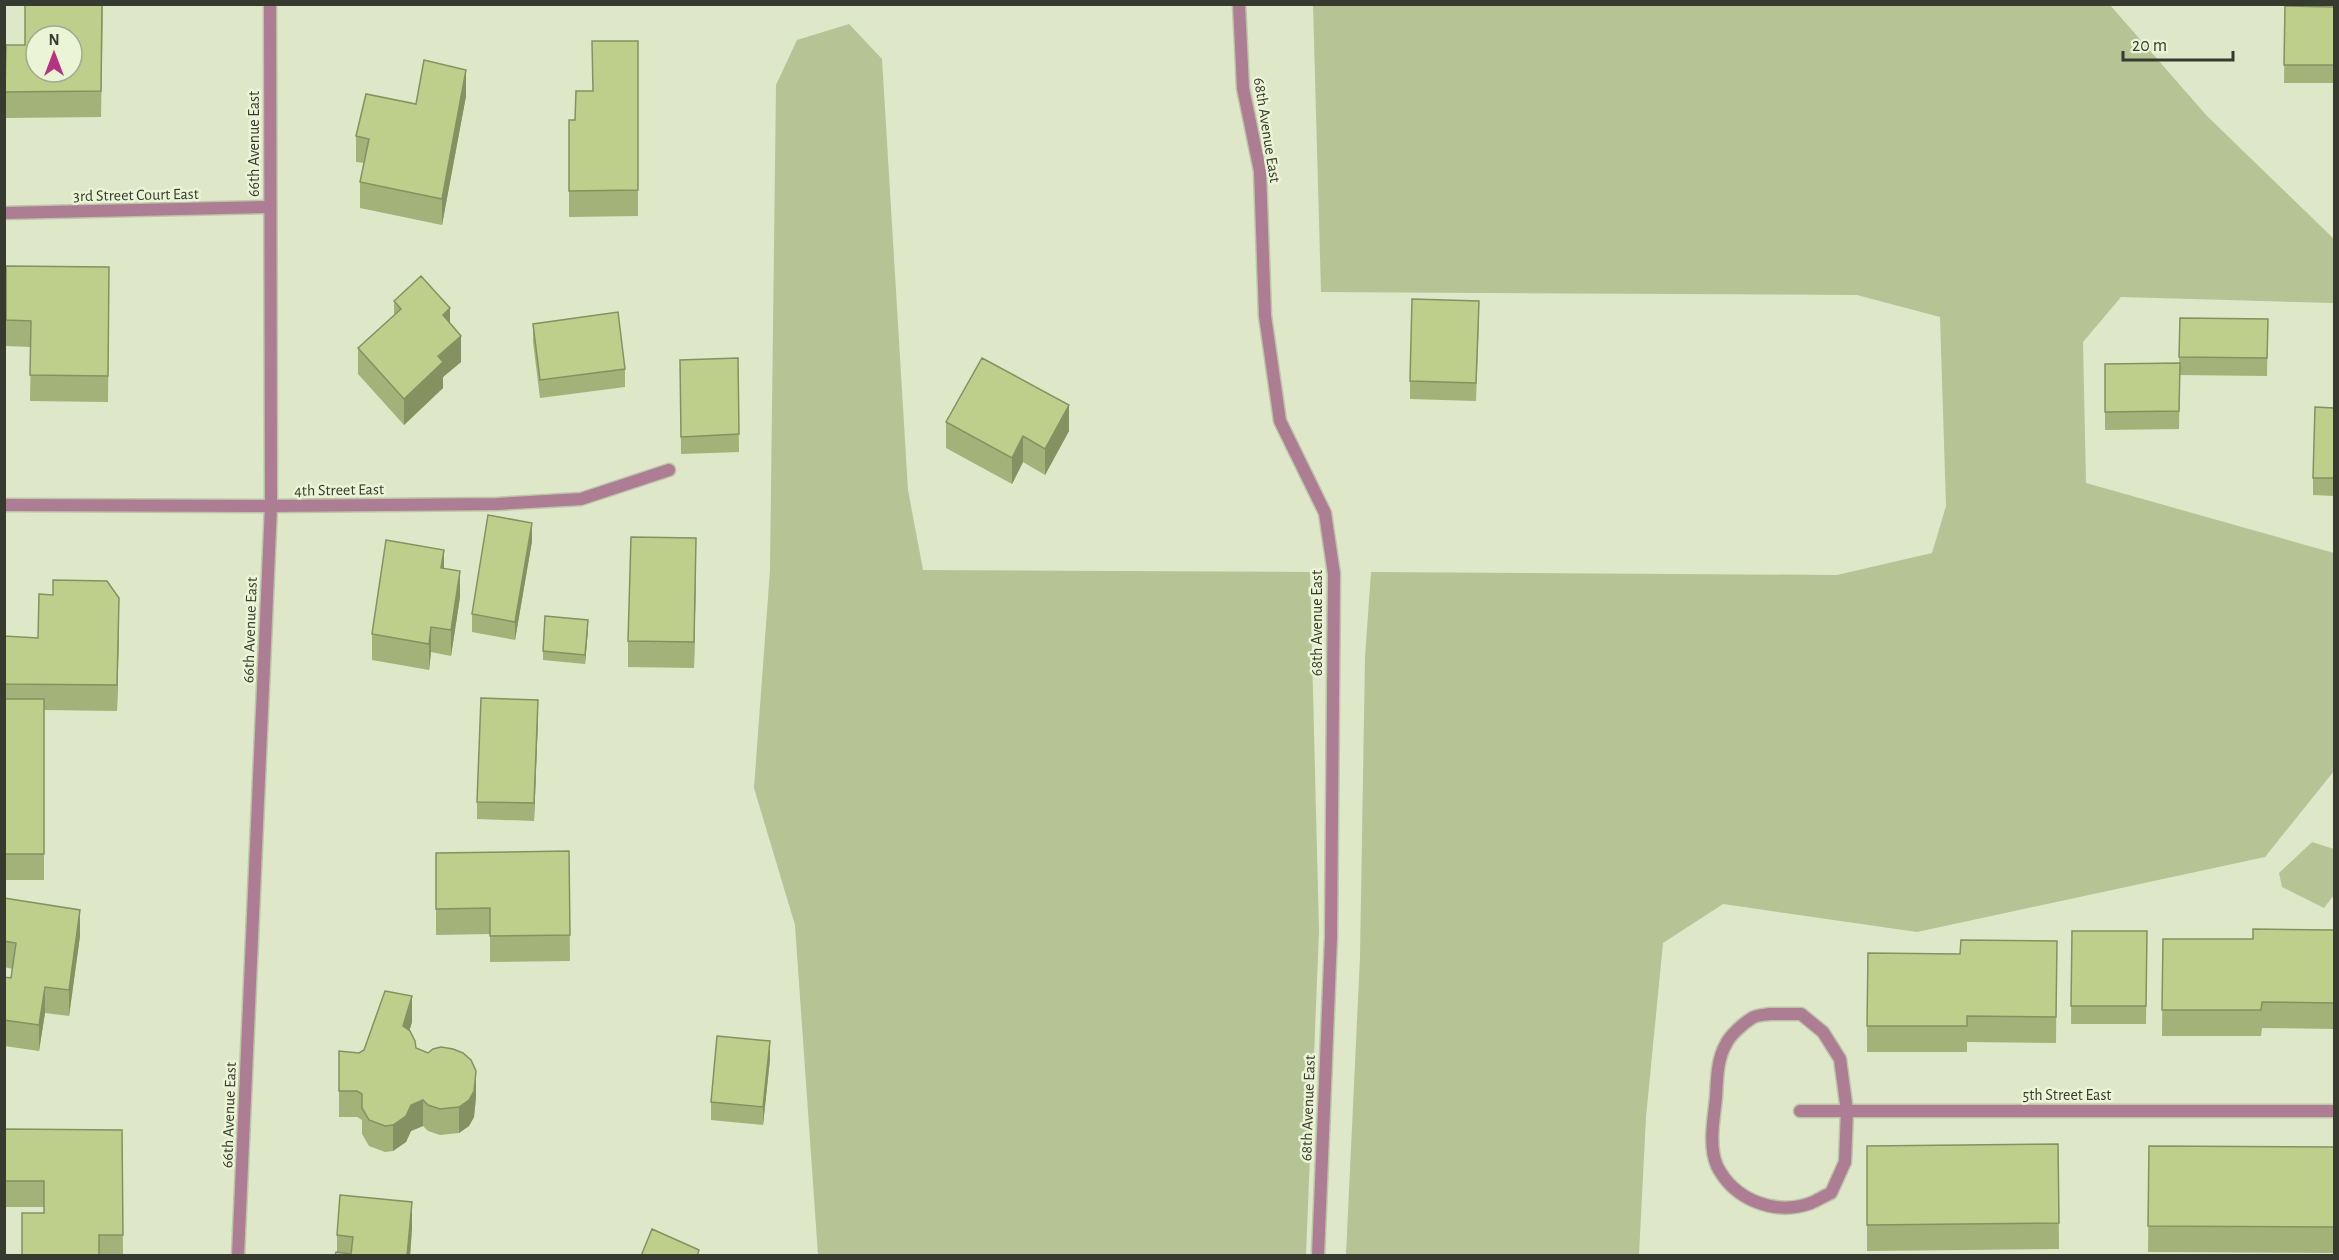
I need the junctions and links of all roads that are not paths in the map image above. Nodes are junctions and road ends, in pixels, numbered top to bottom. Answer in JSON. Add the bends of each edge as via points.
{"nodes":[{"id":1,"x":270,"y":4,"type":"edge"},
{"id":2,"x":1239,"y":4,"type":"edge"},
{"id":3,"x":269,"y":207,"type":"junction"},
{"id":4,"x":4,"y":213,"type":"edge"},
{"id":5,"x":669,"y":470,"type":"dead end"},
{"id":6,"x":4,"y":505,"type":"edge"},
{"id":7,"x":271,"y":506,"type":"junction"},
{"id":8,"x":1800,"y":1111,"type":"dead end"},
{"id":9,"x":1847,"y":1111,"type":"junction"},
{"id":10,"x":2334,"y":1111,"type":"edge"},
{"id":11,"x":238,"y":1256,"type":"edge"},
{"id":12,"x":1318,"y":1256,"type":"edge"}],
"edges":[{"from":1,"to":3,"type":"street","name":"66th Avenue East"},
{"from":2,"to":12,"type":"street","name":"68th Avenue East","via":[[1243,88],[1260,171],[1265,316],[1280,421],[1325,513],[1334,574],[1331,937]]},
{"from":3,"to":4,"type":"street","name":"3rd Street Court East"},
{"from":3,"to":7,"type":"street","name":"66th Avenue East"},
{"from":5,"to":7,"type":"street","name":"4th Street East","via":[[581,499],[497,504]]},
{"from":6,"to":7,"type":"street","name":"4th Street East"},
{"from":7,"to":11,"type":"street","name":"66th Avenue East"},
{"from":8,"to":9,"type":"street","name":"5th Street East"},
{"from":9,"to":9,"type":"street","via":[[1840,1059],[1823,1032],[1801,1014],[1753,1016],[1726,1043],[1718,1067],[1713,1123],[1717,1165],[1742,1197],[1759,1204],[1789,1208],[1810,1203],[1831,1193],[1845,1162]]},
{"from":9,"to":10,"type":"street","name":"5th Street East"}]}
